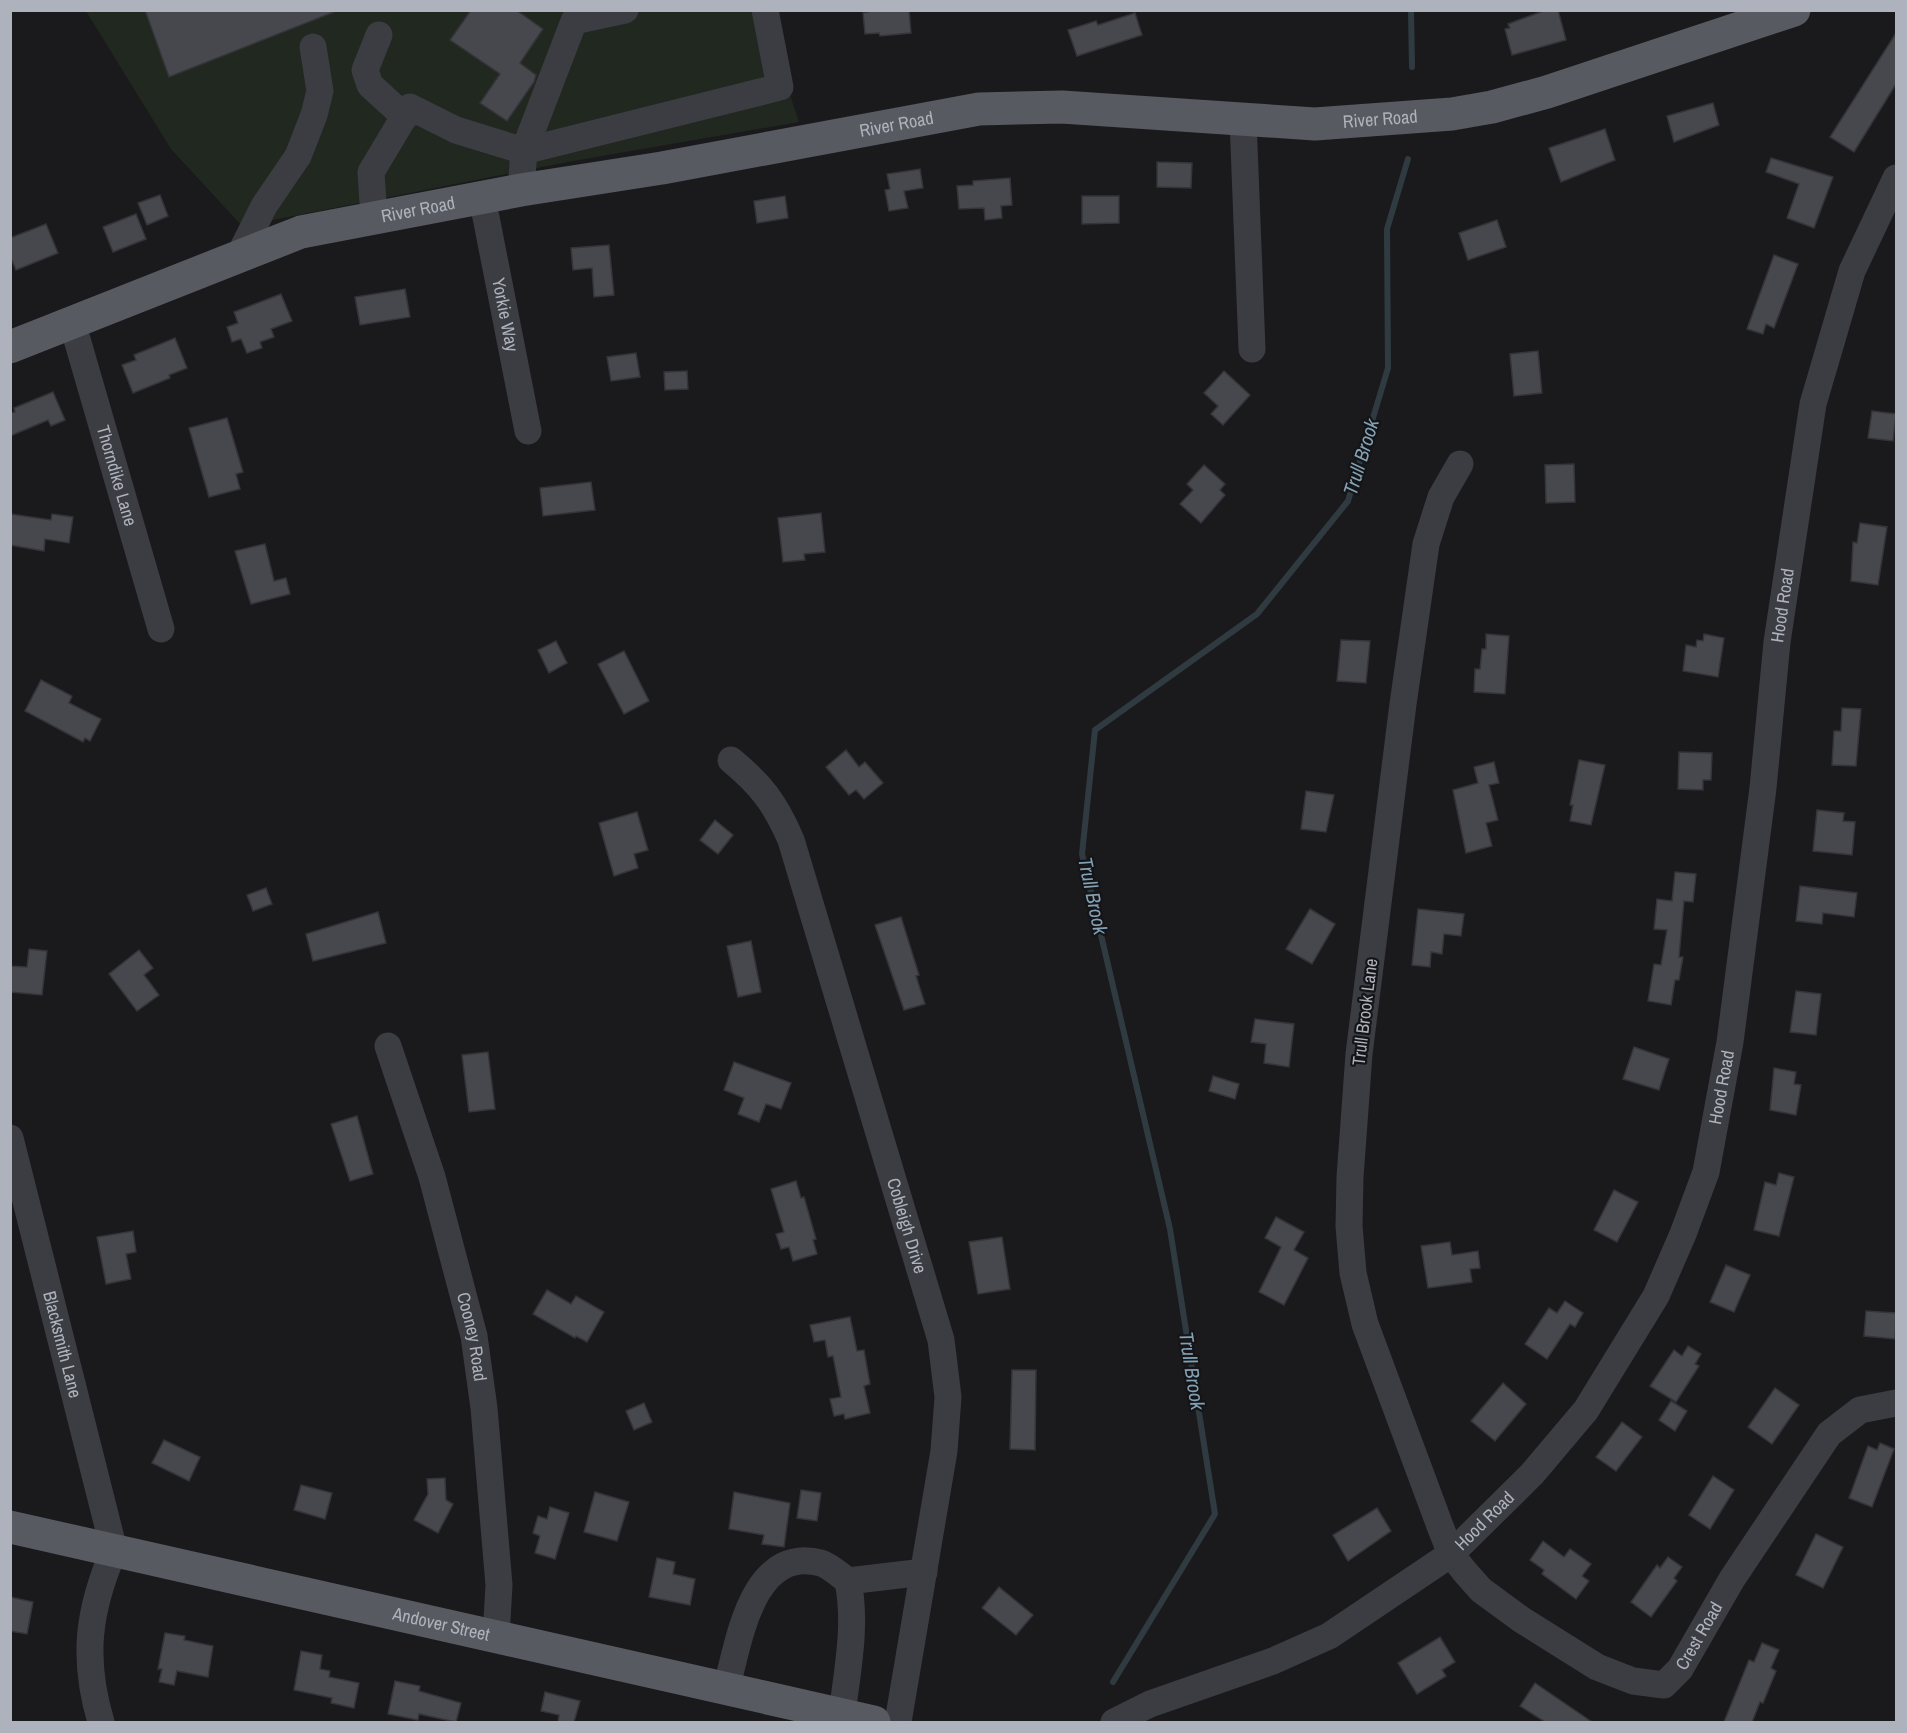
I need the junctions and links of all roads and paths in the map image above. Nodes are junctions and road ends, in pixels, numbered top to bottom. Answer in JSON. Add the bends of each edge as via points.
{"nodes":[{"id":1,"x":625,"y":10,"type":"edge"},
{"id":2,"x":765,"y":10,"type":"edge"},
{"id":3,"x":1794,"y":10,"type":"edge"},
{"id":4,"x":379,"y":35,"type":"dead end"},
{"id":5,"x":313,"y":47,"type":"dead end"},
{"id":6,"x":405,"y":117,"type":"junction"},
{"id":7,"x":1243,"y":120,"type":"junction"},
{"id":8,"x":524,"y":151,"type":"junction"},
{"id":9,"x":1896,"y":178,"type":"edge"},
{"id":10,"x":521,"y":190,"type":"junction"},
{"id":11,"x":482,"y":197,"type":"junction"},
{"id":12,"x":374,"y":218,"type":"junction"},
{"id":13,"x":239,"y":256,"type":"junction"},
{"id":14,"x":72,"y":322,"type":"junction"},
{"id":15,"x":10,"y":347,"type":"edge"},
{"id":16,"x":1252,"y":349,"type":"dead end"},
{"id":17,"x":528,"y":431,"type":"dead end"},
{"id":18,"x":1460,"y":464,"type":"dead end"},
{"id":19,"x":161,"y":629,"type":"dead end"},
{"id":20,"x":731,"y":760,"type":"dead end"},
{"id":21,"x":388,"y":1046,"type":"dead end"},
{"id":22,"x":10,"y":1138,"type":"edge"},
{"id":23,"x":1896,"y":1403,"type":"edge"},
{"id":24,"x":10,"y":1527,"type":"edge"},
{"id":25,"x":114,"y":1550,"type":"junction"},
{"id":26,"x":1452,"y":1554,"type":"junction"},
{"id":27,"x":924,"y":1572,"type":"junction"},
{"id":28,"x":848,"y":1581,"type":"junction"},
{"id":29,"x":496,"y":1637,"type":"junction"},
{"id":30,"x":726,"y":1689,"type":"junction"},
{"id":31,"x":842,"y":1715,"type":"junction"},
{"id":32,"x":101,"y":1722,"type":"edge"},
{"id":33,"x":874,"y":1722,"type":"edge"},
{"id":34,"x":898,"y":1722,"type":"edge"},
{"id":35,"x":1114,"y":1722,"type":"edge"}],
"edges":[{"from":1,"to":8,"type":"street","via":[[574,21]]},
{"from":2,"to":8,"type":"street","via":[[780,87]]},
{"from":3,"to":7,"type":"main road","name":"River Road","via":[[1492,107],[1409,120],[1315,124]]},
{"from":4,"to":6,"type":"street","via":[[365,70],[370,85]]},
{"from":5,"to":13,"type":"street","via":[[320,91],[314,116],[298,156],[264,206]]},
{"from":6,"to":8,"type":"street","via":[[410,107],[456,130]]},
{"from":6,"to":12,"type":"street","via":[[371,172]]},
{"from":7,"to":10,"type":"main road","name":"River Road","via":[[1062,107],[979,109]]},
{"from":7,"to":16,"type":"street"},
{"from":8,"to":10,"type":"street"},
{"from":9,"to":26,"type":"street","name":"Hood Road","via":[[1852,271],[1813,404],[1777,642],[1763,788],[1730,1042],[1706,1172],[1656,1296],[1586,1410],[1532,1474]]},
{"from":10,"to":11,"type":"main road","name":"River Road"},
{"from":11,"to":12,"type":"main road","name":"River Road"},
{"from":11,"to":17,"type":"street","name":"Yorkie Way"},
{"from":12,"to":13,"type":"main road","name":"River Road","via":[[301,232]]},
{"from":13,"to":14,"type":"main road","name":"River Road"},
{"from":14,"to":15,"type":"main road","name":"River Road"},
{"from":14,"to":19,"type":"street","name":"Thorndike Lane"},
{"from":18,"to":26,"type":"street","name":"Trull Brook Lane","via":[[1441,497],[1426,544],[1359,1054],[1349,1226],[1353,1273],[1365,1324]]},
{"from":20,"to":27,"type":"street","name":"Cobleigh Drive","via":[[759,783],[776,807],[791,840],[941,1340],[948,1397],[944,1451]]},
{"from":21,"to":29,"type":"street","name":"Cooney Road","via":[[432,1177],[474,1336],[500,1585]]},
{"from":22,"to":25,"type":"street","name":"Blacksmith Lane"},
{"from":23,"to":26,"type":"street","name":"Crest Road","via":[[1860,1410],[1829,1434],[1732,1579],[1680,1669],[1664,1685],[1634,1681],[1597,1667],[1481,1590]]},
{"from":24,"to":25,"type":"main road","name":"Andover Street"},
{"from":25,"to":29,"type":"main road","name":"Andover Street"},
{"from":25,"to":32,"type":"street","via":[[101,1581],[90,1631],[88,1661]]},
{"from":26,"to":35,"type":"street","name":"Hood Road","via":[[1329,1636],[1273,1661],[1150,1704]]},
{"from":27,"to":28,"type":"street"},
{"from":27,"to":34,"type":"street","name":"Cobleigh Drive"},
{"from":28,"to":30,"type":"street","via":[[823,1563],[801,1561],[779,1567],[762,1584],[748,1608]]},
{"from":28,"to":31,"type":"street","via":[[853,1621]]},
{"from":29,"to":30,"type":"main road","name":"Andover Street"},
{"from":30,"to":31,"type":"main road","name":"Andover Street"},
{"from":31,"to":33,"type":"main road","name":"Andover Street"}]}
